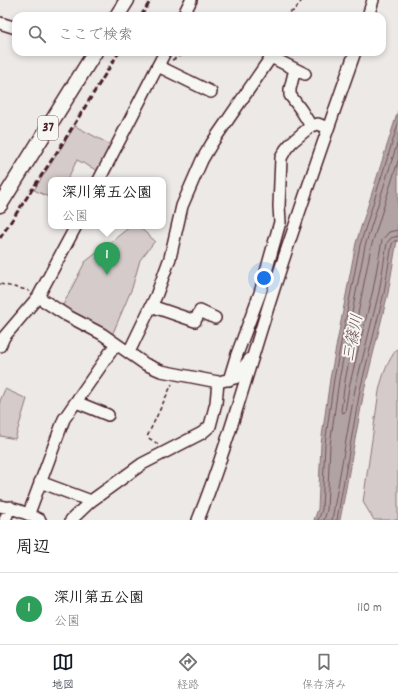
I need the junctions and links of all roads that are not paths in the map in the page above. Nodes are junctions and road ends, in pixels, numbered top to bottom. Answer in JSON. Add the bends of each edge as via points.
{"nodes":[{"id":1,"x":127,"y":0,"type":"edge"},
{"id":2,"x":191,"y":0,"type":"edge"},
{"id":3,"x":373,"y":0,"type":"edge"},
{"id":4,"x":120,"y":12,"type":"edge"},
{"id":5,"x":185,"y":12,"type":"edge"},
{"id":6,"x":369,"y":12,"type":"edge"},
{"id":7,"x":0,"y":23,"type":"edge"},
{"id":8,"x":12,"y":27,"type":"edge"},
{"id":9,"x":89,"y":56,"type":"edge"},
{"id":10,"x":354,"y":56,"type":"edge"},
{"id":11,"x":161,"y":60,"type":"edge"},
{"id":12,"x":211,"y":92,"type":"dead end"},
{"id":13,"x":311,"y":126,"type":"junction"},
{"id":14,"x":328,"y":128,"type":"junction"},
{"id":15,"x":101,"y":177,"type":"edge"},
{"id":16,"x":0,"y":205,"type":"edge"},
{"id":17,"x":74,"y":229,"type":"edge"},
{"id":18,"x":38,"y":297,"type":"junction"},
{"id":19,"x":151,"y":306,"type":"junction"},
{"id":20,"x":215,"y":318,"type":"dead end"},
{"id":21,"x":116,"y":344,"type":"junction"},
{"id":22,"x":0,"y":346,"type":"edge"},
{"id":23,"x":129,"y":352,"type":"junction"},
{"id":24,"x":253,"y":354,"type":"junction"},
{"id":25,"x":224,"y":381,"type":"junction"},
{"id":26,"x":76,"y":402,"type":"junction"},
{"id":27,"x":108,"y":415,"type":"dead end"},
{"id":28,"x":40,"y":482,"type":"junction"},
{"id":29,"x":91,"y":501,"type":"junction"},
{"id":30,"x":5,"y":506,"type":"edge"},
{"id":31,"x":29,"y":514,"type":"junction"},
{"id":32,"x":5,"y":520,"type":"edge"},
{"id":33,"x":40,"y":520,"type":"edge"},
{"id":34,"x":71,"y":520,"type":"edge"},
{"id":35,"x":198,"y":520,"type":"edge"}],
"edges":[{"from":1,"to":4,"type":"main road"},
{"from":2,"to":5,"type":"street"},
{"from":3,"to":6,"type":"street"},
{"from":7,"to":8,"type":"street"},
{"from":9,"to":16,"type":"main road","number":"37"},
{"from":10,"to":14,"type":"street"},
{"from":11,"to":12,"type":"street"},
{"from":11,"to":15,"type":"street"},
{"from":13,"to":14,"type":"street","via":[[318,124]]},
{"from":13,"to":19,"type":"street","via":[[290,95],[290,89],[300,72],[271,57],[202,160],[182,206],[170,258]]},
{"from":13,"to":25,"type":"street","via":[[292,142],[281,158],[280,222],[260,293],[236,358]]},
{"from":14,"to":24,"type":"street"},
{"from":17,"to":18,"type":"street"},
{"from":18,"to":21,"type":"street"},
{"from":18,"to":22,"type":"street","via":[[4,337]]},
{"from":19,"to":20,"type":"street","via":[[196,321],[200,311]]},
{"from":19,"to":23,"type":"street"},
{"from":21,"to":23,"type":"street"},
{"from":21,"to":26,"type":"street"},
{"from":23,"to":25,"type":"street","via":[[145,364],[161,371]]},
{"from":24,"to":25,"type":"street","via":[[235,378]]},
{"from":24,"to":35,"type":"street","via":[[215,477]]},
{"from":25,"to":29,"type":"street","via":[[210,426],[202,433],[142,464]]},
{"from":26,"to":27,"type":"street"},
{"from":26,"to":28,"type":"street","via":[[64,419]]},
{"from":28,"to":29,"type":"street"},
{"from":28,"to":31,"type":"street"},
{"from":29,"to":34,"type":"street"},
{"from":30,"to":31,"type":"street"},
{"from":30,"to":32,"type":"street"},
{"from":31,"to":33,"type":"street"}]}
